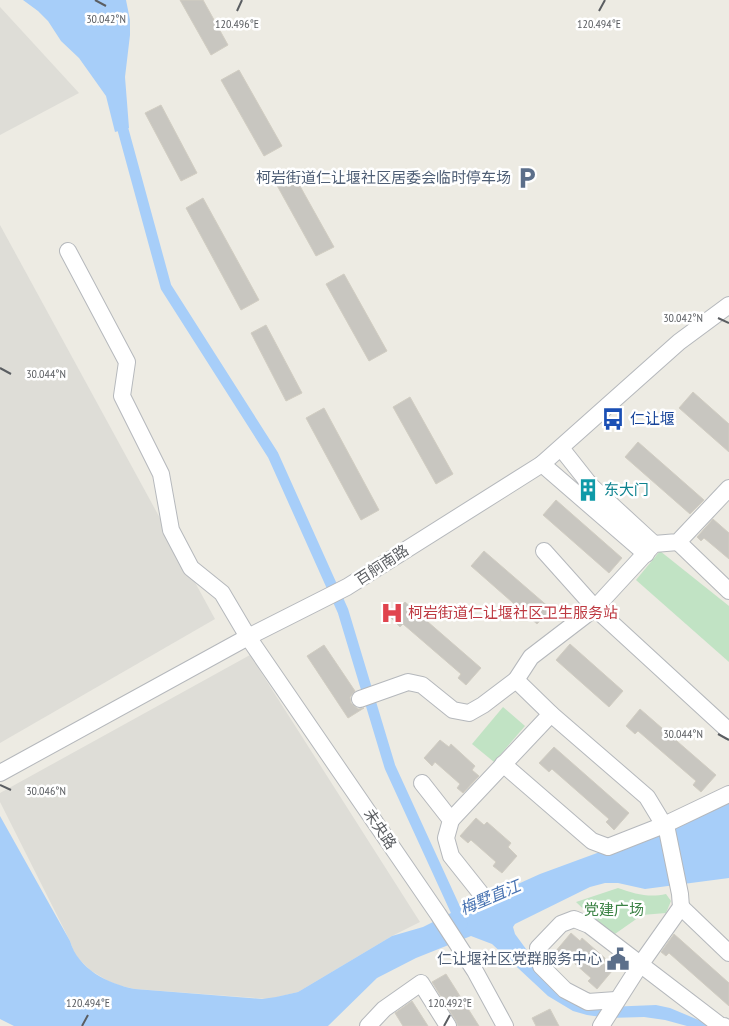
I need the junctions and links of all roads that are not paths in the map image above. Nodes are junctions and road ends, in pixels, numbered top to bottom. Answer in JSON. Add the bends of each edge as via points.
{"nodes":[{"id":1,"x":68,"y":251,"type":"dead end"},
{"id":2,"x":729,"y":305,"type":"edge"},
{"id":3,"x":561,"y":448,"type":"junction"},
{"id":4,"x":542,"y":464,"type":"junction"},
{"id":5,"x":729,"y":488,"type":"edge"},
{"id":6,"x":678,"y":542,"type":"junction"},
{"id":7,"x":650,"y":549,"type":"junction"},
{"id":8,"x":544,"y":551,"type":"dead end"},
{"id":9,"x":729,"y":591,"type":"edge"},
{"id":10,"x":596,"y":608,"type":"junction"},
{"id":11,"x":248,"y":637,"type":"junction"},
{"id":12,"x":516,"y":680,"type":"junction"},
{"id":13,"x":360,"y":699,"type":"dead end"},
{"id":14,"x":551,"y":714,"type":"junction"},
{"id":15,"x":729,"y":731,"type":"edge"},
{"id":16,"x":503,"y":764,"type":"junction"},
{"id":17,"x":0,"y":773,"type":"edge"},
{"id":18,"x":422,"y":783,"type":"dead end"},
{"id":19,"x":729,"y":794,"type":"edge"},
{"id":20,"x":451,"y":820,"type":"junction"},
{"id":21,"x":665,"y":828,"type":"junction"},
{"id":22,"x":482,"y":894,"type":"dead end"},
{"id":23,"x":680,"y":900,"type":"junction"},
{"id":24,"x":729,"y":953,"type":"edge"},
{"id":25,"x":640,"y":965,"type":"junction"},
{"id":26,"x":615,"y":1003,"type":"junction"},
{"id":27,"x":603,"y":1023,"type":"edge"},
{"id":28,"x":368,"y":1026,"type":"edge"},
{"id":29,"x":448,"y":1026,"type":"edge"},
{"id":30,"x":505,"y":1026,"type":"edge"},
{"id":31,"x":724,"y":1026,"type":"edge"}],
"edges":[{"from":1,"to":11,"type":"street","name":"未央路","via":[[127,362],[122,396],[161,474],[171,530],[191,568],[222,593]]},
{"from":2,"to":3,"type":"street","name":"百舸南路","via":[[679,342]]},
{"from":3,"to":4,"type":"street","name":"百舸南路"},
{"from":3,"to":7,"type":"street","via":[[591,486]]},
{"from":4,"to":7,"type":"street"},
{"from":4,"to":11,"type":"street","name":"百舸南路","via":[[347,587]]},
{"from":5,"to":6,"type":"street"},
{"from":6,"to":7,"type":"street"},
{"from":6,"to":9,"type":"street"},
{"from":7,"to":10,"type":"street"},
{"from":8,"to":10,"type":"street"},
{"from":10,"to":12,"type":"street","via":[[531,657]]},
{"from":10,"to":15,"type":"street"},
{"from":11,"to":17,"type":"street","name":"百舸南路"},
{"from":11,"to":30,"type":"street","name":"未央路","via":[[438,914]]},
{"from":12,"to":13,"type":"street","via":[[469,713],[453,710],[422,685],[408,682]]},
{"from":12,"to":14,"type":"street"},
{"from":14,"to":16,"type":"street"},
{"from":14,"to":21,"type":"street","via":[[647,797]]},
{"from":16,"to":20,"type":"street"},
{"from":16,"to":21,"type":"street","via":[[600,844],[608,847]]},
{"from":18,"to":20,"type":"street"},
{"from":19,"to":21,"type":"street"},
{"from":20,"to":22,"type":"street","via":[[446,838],[451,856]]},
{"from":21,"to":23,"type":"street"},
{"from":23,"to":24,"type":"street"},
{"from":23,"to":25,"type":"street"},
{"from":25,"to":26,"type":"street"},
{"from":25,"to":26,"type":"street","via":[[589,925],[574,919],[561,924],[538,948],[541,966],[565,990],[588,1002]]},
{"from":25,"to":31,"type":"street"},
{"from":26,"to":27,"type":"street"},
{"from":28,"to":29,"type":"street","via":[[384,1009],[421,983]]}]}
